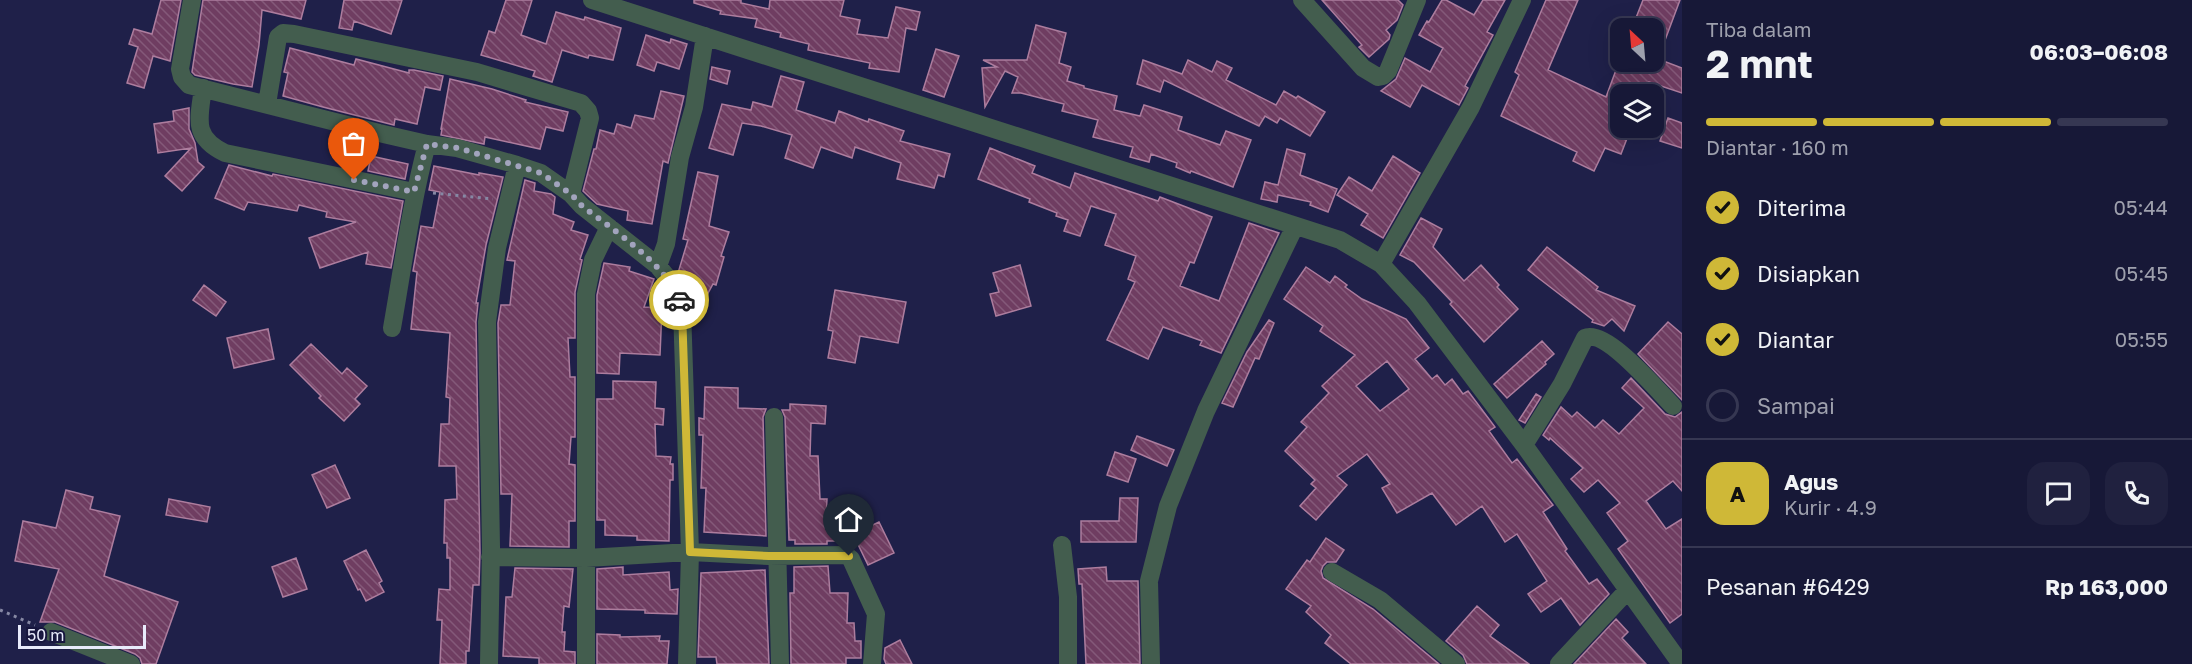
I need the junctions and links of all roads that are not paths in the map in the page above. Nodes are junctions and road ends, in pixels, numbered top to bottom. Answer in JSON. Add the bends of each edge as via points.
{"nodes":[{"id":1,"x":192,"y":0,"type":"edge"},
{"id":2,"x":592,"y":0,"type":"edge"},
{"id":3,"x":1302,"y":0,"type":"edge"},
{"id":4,"x":1522,"y":0,"type":"edge"},
{"id":5,"x":1413,"y":3,"type":"edge"},
{"id":6,"x":705,"y":36,"type":"junction"},
{"id":7,"x":202,"y":95,"type":"junction"},
{"id":8,"x":267,"y":104,"type":"junction"},
{"id":9,"x":427,"y":144,"type":"junction"},
{"id":10,"x":517,"y":165,"type":"junction"},
{"id":11,"x":414,"y":192,"type":"junction"},
{"id":12,"x":571,"y":194,"type":"junction"},
{"id":13,"x":609,"y":226,"type":"junction"},
{"id":14,"x":1295,"y":226,"type":"junction"},
{"id":15,"x":1381,"y":264,"type":"junction"},
{"id":16,"x":658,"y":266,"type":"junction"},
{"id":17,"x":392,"y":328,"type":"dead end"},
{"id":18,"x":1673,"y":406,"type":"dead end"},
{"id":19,"x":774,"y":417,"type":"dead end"},
{"id":20,"x":1524,"y":445,"type":"junction"},
{"id":21,"x":1062,"y":545,"type":"dead end"},
{"id":22,"x":690,"y":552,"type":"junction"},
{"id":23,"x":777,"y":556,"type":"junction"},
{"id":24,"x":490,"y":557,"type":"junction"},
{"id":25,"x":586,"y":558,"type":"junction"},
{"id":26,"x":1332,"y":572,"type":"dead end"},
{"id":27,"x":1627,"y":591,"type":"junction"},
{"id":28,"x":51,"y":632,"type":"road end"},
{"id":29,"x":131,"y":664,"type":"edge"},
{"id":30,"x":489,"y":664,"type":"edge"},
{"id":31,"x":586,"y":664,"type":"edge"},
{"id":32,"x":687,"y":664,"type":"edge"},
{"id":33,"x":780,"y":664,"type":"edge"},
{"id":34,"x":872,"y":664,"type":"edge"},
{"id":35,"x":1068,"y":664,"type":"edge"},
{"id":36,"x":1150,"y":664,"type":"edge"},
{"id":37,"x":1456,"y":664,"type":"edge"},
{"id":38,"x":1559,"y":664,"type":"edge"},
{"id":39,"x":1681,"y":664,"type":"edge"}],
"edges":[{"from":1,"to":7,"type":"street","via":[[180,69],[182,77]]},
{"from":2,"to":6,"type":"street"},
{"from":3,"to":5,"type":"street","via":[[1363,68],[1378,77],[1388,71]]},
{"from":4,"to":15,"type":"street","via":[[1471,107]]},
{"from":6,"to":14,"type":"street"},
{"from":6,"to":16,"type":"street","via":[[694,107]]},
{"from":7,"to":8,"type":"street"},
{"from":7,"to":11,"type":"street","via":[[199,120],[203,135],[225,153]]},
{"from":8,"to":9,"type":"street"},
{"from":8,"to":12,"type":"street","via":[[278,37],[283,33],[477,72],[581,103],[588,111],[591,118]]},
{"from":9,"to":10,"type":"street","via":[[458,148]]},
{"from":9,"to":11,"type":"street"},
{"from":10,"to":12,"type":"street","via":[[541,173]]},
{"from":10,"to":24,"type":"street","via":[[497,248],[488,322]]},
{"from":11,"to":17,"type":"street"},
{"from":12,"to":13,"type":"street"},
{"from":13,"to":16,"type":"street"},
{"from":13,"to":25,"type":"street","via":[[593,260],[586,294]]},
{"from":14,"to":15,"type":"street","via":[[1340,240]]},
{"from":14,"to":36,"type":"street","via":[[1206,411],[1168,506],[1149,581]]},
{"from":15,"to":20,"type":"street","via":[[1417,303]]},
{"from":16,"to":22,"type":"street","via":[[675,287],[682,309]]},
{"from":18,"to":20,"type":"street","via":[[1626,357],[1590,336],[1585,338]]},
{"from":19,"to":23,"type":"street"},
{"from":20,"to":27,"type":"street"},
{"from":21,"to":35,"type":"street","via":[[1068,597]]},
{"from":22,"to":23,"type":"street"},
{"from":22,"to":25,"type":"street"},
{"from":22,"to":32,"type":"street"},
{"from":23,"to":33,"type":"street"},
{"from":23,"to":34,"type":"street","via":[[849,556],[876,614]]},
{"from":24,"to":25,"type":"street"},
{"from":24,"to":30,"type":"street"},
{"from":25,"to":31,"type":"street"},
{"from":26,"to":37,"type":"street","via":[[1380,600]]},
{"from":27,"to":38,"type":"street"},
{"from":27,"to":39,"type":"street"},
{"from":28,"to":29,"type":"street"}]}
